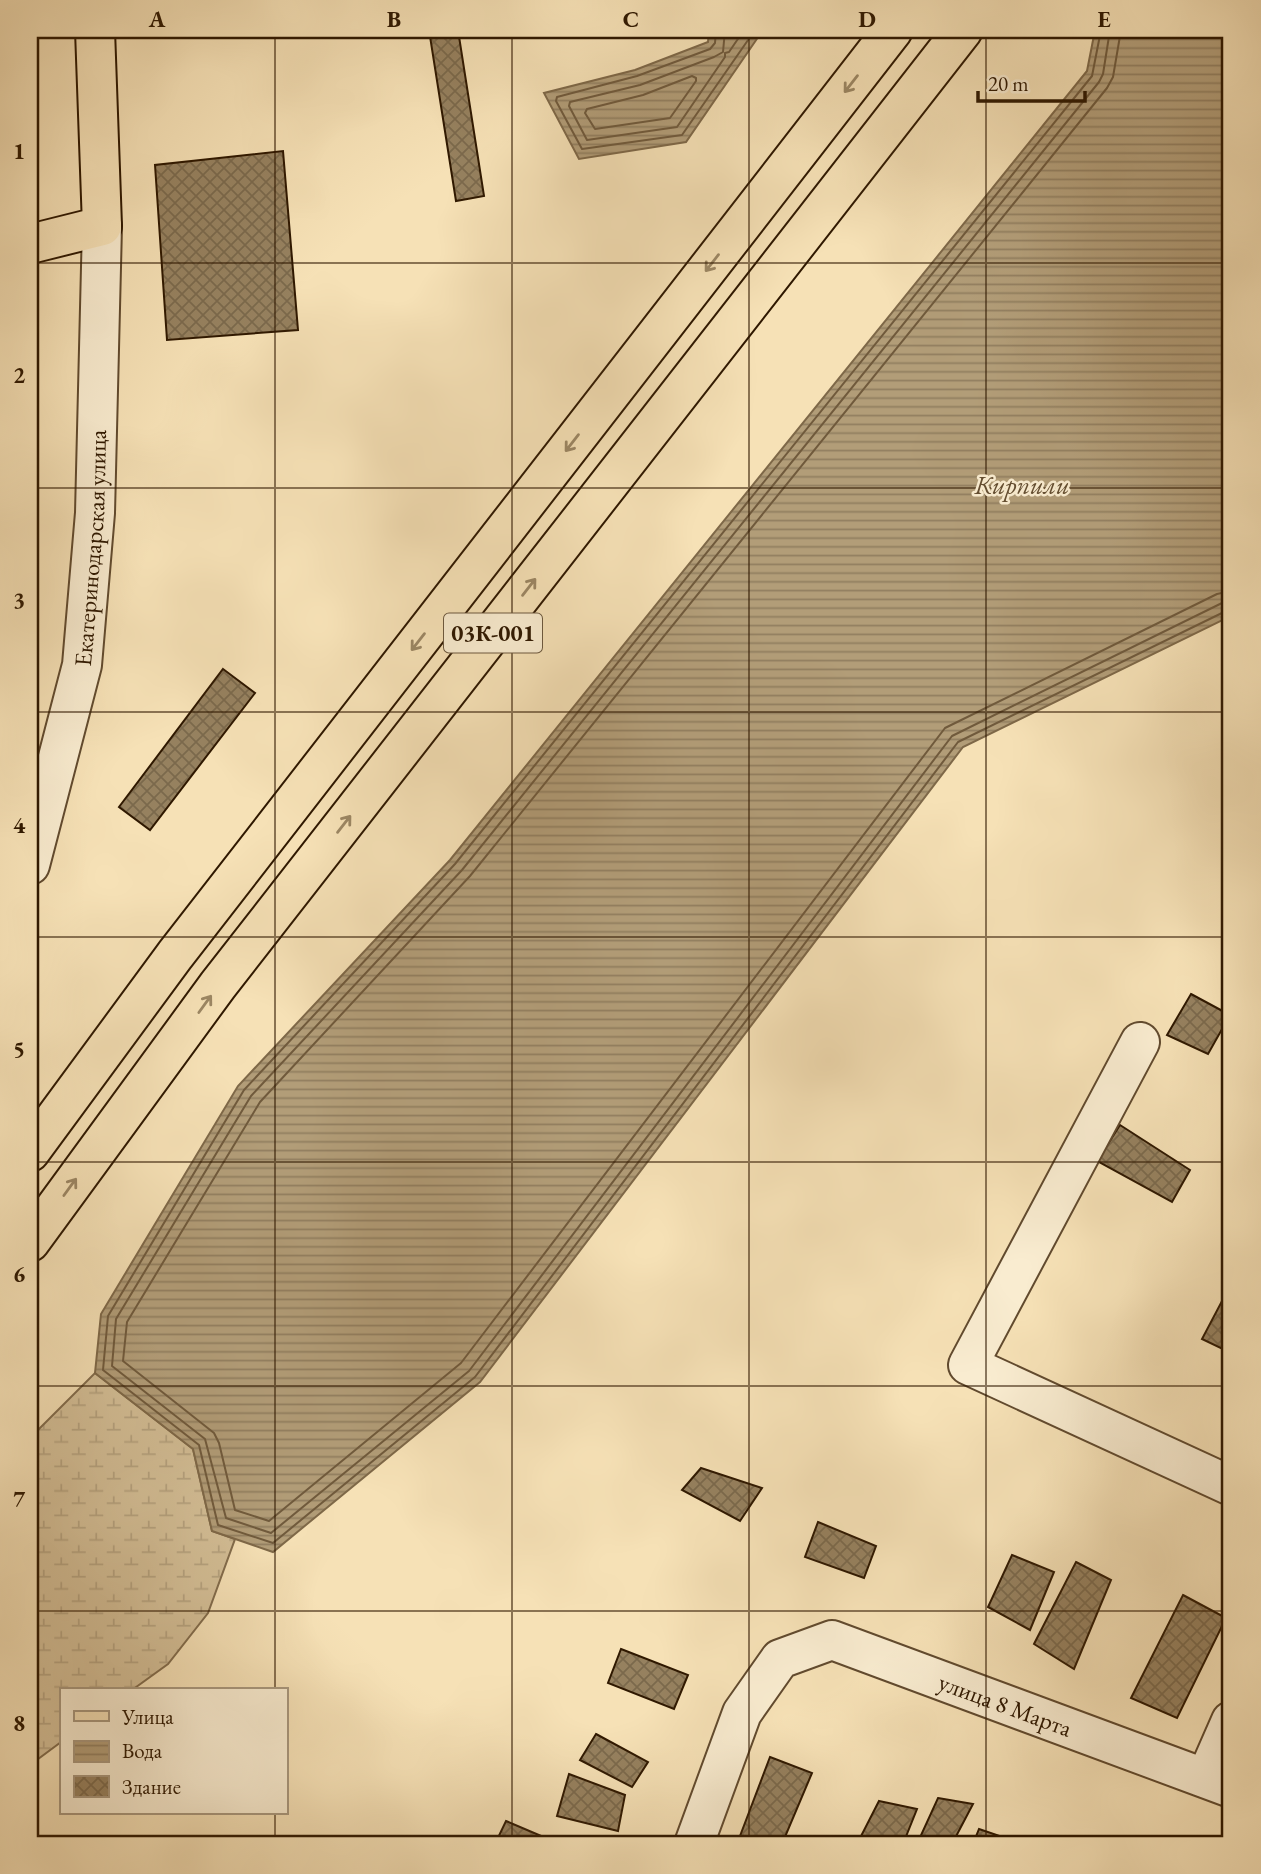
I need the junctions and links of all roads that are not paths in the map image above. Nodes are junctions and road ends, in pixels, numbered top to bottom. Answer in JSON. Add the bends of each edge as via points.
{"nodes":[{"id":1,"x":95,"y":30,"type":"edge"},
{"id":2,"x":893,"y":30,"type":"edge"},
{"id":3,"x":963,"y":30,"type":"edge"},
{"id":4,"x":102,"y":226,"type":"junction"},
{"id":5,"x":30,"y":244,"type":"edge"},
{"id":6,"x":30,"y":865,"type":"edge"},
{"id":7,"x":1140,"y":1042,"type":"dead end"},
{"id":8,"x":30,"y":1152,"type":"edge"},
{"id":9,"x":30,"y":1242,"type":"edge"},
{"id":10,"x":1231,"y":1486,"type":"edge"},
{"id":11,"x":1231,"y":1721,"type":"edge"},
{"id":12,"x":1219,"y":1783,"type":"edge"},
{"id":13,"x":694,"y":1844,"type":"edge"}],
"edges":[{"from":1,"to":4,"type":"main road"},
{"from":2,"to":8,"type":"main road","number":"03К-001","one_way":true,"via":[[175,955]]},
{"from":9,"to":3,"type":"main road","number":"03К-001","one_way":true,"via":[[218,985]]},
{"from":4,"to":5,"type":"main road"},
{"from":4,"to":6,"type":"street","name":"Екатеринодарская улица","via":[[95,513],[82,665]]},
{"from":7,"to":10,"type":"street","via":[[968,1365]]},
{"from":11,"to":12,"type":"street"},
{"from":12,"to":13,"type":"street","name":"улица 8 Марта","via":[[832,1640],[780,1659],[742,1713]]}]}
